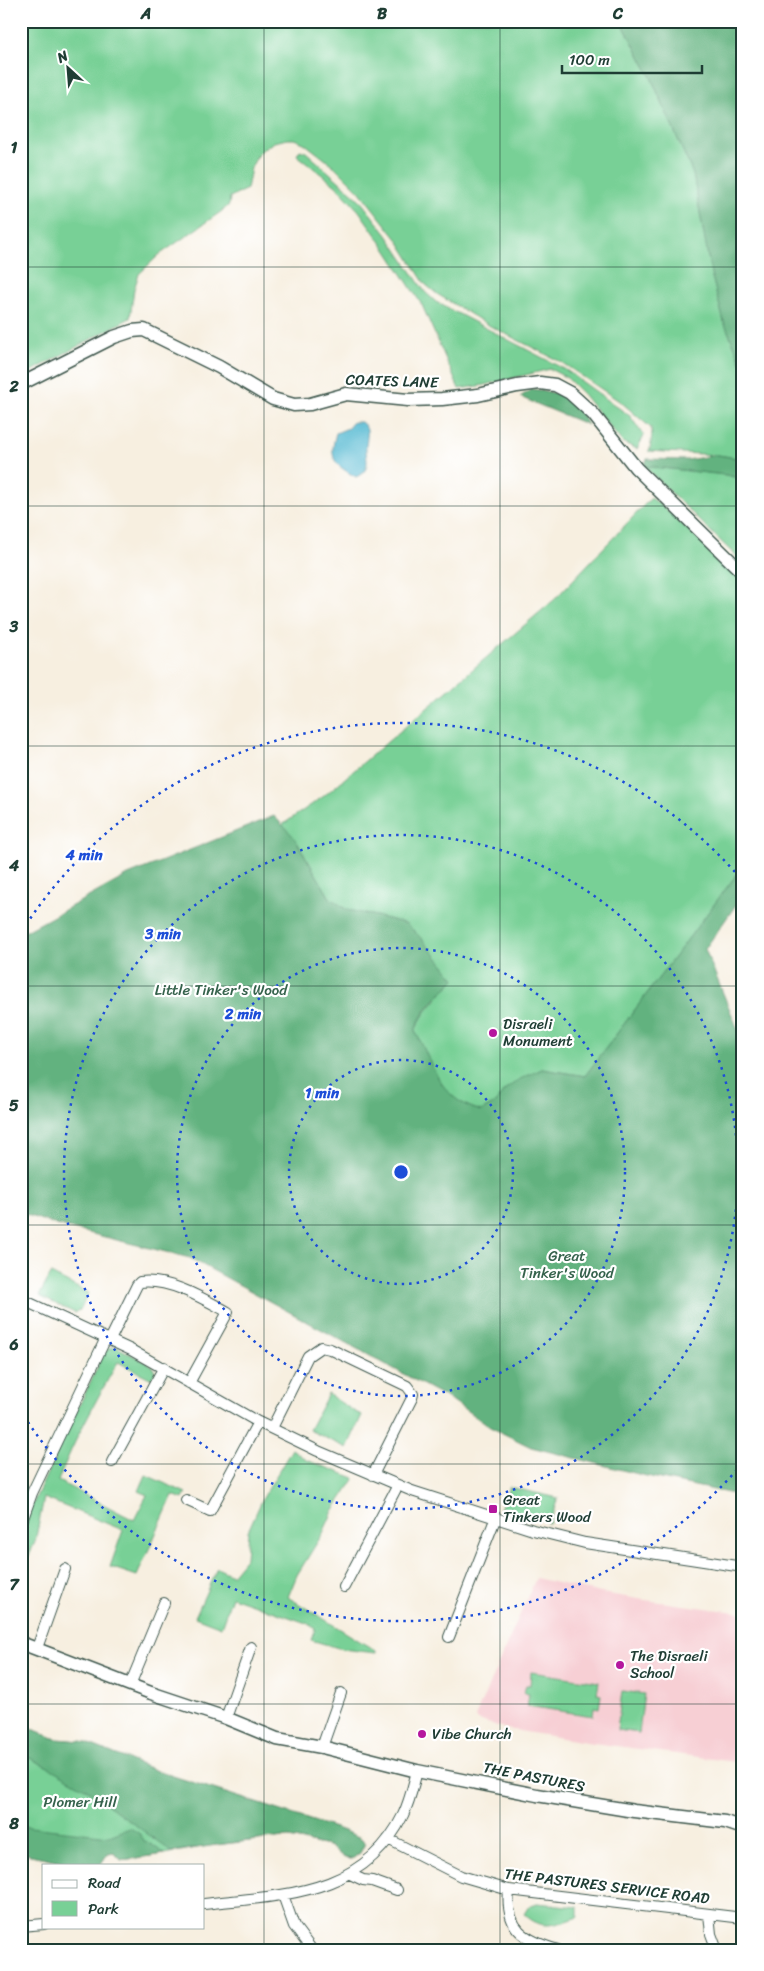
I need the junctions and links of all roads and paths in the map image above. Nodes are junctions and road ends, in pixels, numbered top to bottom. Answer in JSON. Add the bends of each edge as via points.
{"nodes":[{"id":1,"x":21,"y":384,"type":"edge"},
{"id":2,"x":743,"y":573,"type":"edge"},
{"id":3,"x":21,"y":1299,"type":"edge"},
{"id":4,"x":108,"y":1339,"type":"junction"},
{"id":5,"x":164,"y":1368,"type":"junction"},
{"id":6,"x":189,"y":1383,"type":"junction"},
{"id":7,"x":258,"y":1422,"type":"junction"},
{"id":8,"x":272,"y":1428,"type":"junction"},
{"id":9,"x":112,"y":1462,"type":"dead end"},
{"id":10,"x":373,"y":1475,"type":"junction"},
{"id":11,"x":398,"y":1485,"type":"junction"},
{"id":12,"x":186,"y":1500,"type":"dead end"},
{"id":13,"x":496,"y":1517,"type":"junction"},
{"id":14,"x":21,"y":1524,"type":"edge"},
{"id":15,"x":743,"y":1567,"type":"edge"},
{"id":16,"x":65,"y":1569,"type":"dead end"},
{"id":17,"x":344,"y":1587,"type":"dead end"},
{"id":18,"x":164,"y":1603,"type":"dead end"},
{"id":19,"x":449,"y":1637,"type":"dead end"},
{"id":20,"x":21,"y":1643,"type":"edge"},
{"id":21,"x":251,"y":1647,"type":"dead end"},
{"id":22,"x":37,"y":1648,"type":"junction"},
{"id":23,"x":130,"y":1685,"type":"junction"},
{"id":24,"x":341,"y":1693,"type":"dead end"},
{"id":25,"x":226,"y":1718,"type":"junction"},
{"id":26,"x":322,"y":1747,"type":"junction"},
{"id":27,"x":417,"y":1771,"type":"junction"},
{"id":28,"x":743,"y":1828,"type":"edge"},
{"id":29,"x":388,"y":1839,"type":"junction"},
{"id":30,"x":350,"y":1874,"type":"junction"},
{"id":31,"x":397,"y":1890,"type":"dead end"},
{"id":32,"x":508,"y":1890,"type":"junction"},
{"id":33,"x":283,"y":1895,"type":"junction"},
{"id":34,"x":205,"y":1904,"type":"edge"},
{"id":35,"x":709,"y":1914,"type":"junction"},
{"id":36,"x":743,"y":1918,"type":"edge"},
{"id":37,"x":42,"y":1924,"type":"edge"},
{"id":38,"x":21,"y":1926,"type":"edge"},
{"id":39,"x":312,"y":1950,"type":"edge"},
{"id":40,"x":558,"y":1950,"type":"edge"},
{"id":41,"x":717,"y":1950,"type":"edge"}],
"edges":[{"from":1,"to":2,"type":"street","name":"COATES LANE","via":[[114,337],[144,330],[278,401],[294,405],[346,394],[408,400],[442,399],[517,386],[555,384],[593,414],[636,468]]},
{"from":3,"to":4,"type":"street"},
{"from":4,"to":5,"type":"street"},
{"from":4,"to":6,"type":"street","via":[[140,1282],[174,1286],[198,1295],[228,1312]]},
{"from":4,"to":14,"type":"street","via":[[32,1493]]},
{"from":5,"to":6,"type":"street"},
{"from":5,"to":9,"type":"street"},
{"from":6,"to":7,"type":"street"},
{"from":7,"to":8,"type":"street"},
{"from":7,"to":12,"type":"street","via":[[210,1511]]},
{"from":8,"to":10,"type":"street"},
{"from":8,"to":10,"type":"street","via":[[308,1356],[321,1348],[330,1349],[407,1386],[413,1394]]},
{"from":10,"to":11,"type":"street"},
{"from":11,"to":13,"type":"street"},
{"from":11,"to":17,"type":"street"},
{"from":13,"to":15,"type":"street","via":[[585,1543]]},
{"from":13,"to":19,"type":"street"},
{"from":16,"to":22,"type":"street"},
{"from":18,"to":23,"type":"street"},
{"from":20,"to":22,"type":"street","name":"THE PASTURES"},
{"from":21,"to":25,"type":"street"},
{"from":22,"to":23,"type":"street","name":"THE PASTURES"},
{"from":23,"to":25,"type":"street","name":"THE PASTURES"},
{"from":24,"to":26,"type":"street"},
{"from":25,"to":26,"type":"street","name":"THE PASTURES","via":[[277,1739]]},
{"from":26,"to":27,"type":"street","name":"THE PASTURES"},
{"from":27,"to":28,"type":"street","name":"THE PASTURES","via":[[537,1795],[725,1822]]},
{"from":27,"to":29,"type":"street","via":[[403,1814]]},
{"from":29,"to":30,"type":"street"},
{"from":29,"to":32,"type":"street","name":"THE PASTURES SERVICE ROAD","via":[[461,1876]]},
{"from":30,"to":31,"type":"street"},
{"from":30,"to":33,"type":"street","via":[[308,1890]]},
{"from":32,"to":35,"type":"street","name":"THE PASTURES SERVICE ROAD"},
{"from":32,"to":40,"type":"street","via":[[509,1907],[516,1927],[536,1944]]},
{"from":33,"to":34,"type":"street"},
{"from":33,"to":39,"type":"street","via":[[294,1926]]},
{"from":35,"to":36,"type":"street","name":"THE PASTURES SERVICE ROAD"},
{"from":35,"to":41,"type":"street"},
{"from":37,"to":38,"type":"street"}]}
